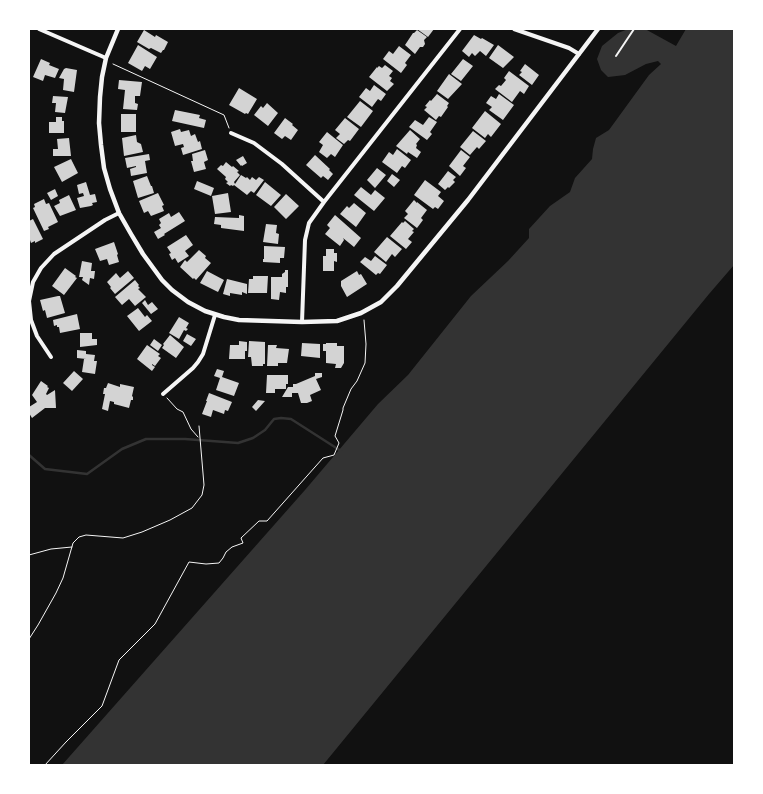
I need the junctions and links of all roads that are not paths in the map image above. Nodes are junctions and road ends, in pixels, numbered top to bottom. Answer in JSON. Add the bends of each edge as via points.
{"nodes":[{"id":1,"x":39,"y":29,"type":"edge"},
{"id":2,"x":118,"y":29,"type":"edge"},
{"id":3,"x":460,"y":29,"type":"edge"},
{"id":4,"x":514,"y":29,"type":"edge"},
{"id":5,"x":598,"y":29,"type":"edge"},
{"id":6,"x":634,"y":29,"type":"edge"},
{"id":7,"x":579,"y":54,"type":"junction"},
{"id":8,"x":616,"y":56,"type":"dead end"},
{"id":9,"x":106,"y":58,"type":"junction"},
{"id":10,"x":231,"y":133,"type":"road end"},
{"id":11,"x":324,"y":202,"type":"junction"},
{"id":12,"x":120,"y":213,"type":"junction"},
{"id":13,"x":215,"y":315,"type":"junction"},
{"id":14,"x":302,"y":322,"type":"junction"},
{"id":15,"x":51,"y":357,"type":"dead end"},
{"id":16,"x":164,"y":394,"type":"road end"}],
"edges":[{"from":1,"to":9,"type":"street"},
{"from":2,"to":9,"type":"street"},
{"from":3,"to":11,"type":"street"},
{"from":4,"to":7,"type":"street"},
{"from":5,"to":7,"type":"street"},
{"from":6,"to":8,"type":"lane"},
{"from":7,"to":14,"type":"street","via":[[468,200],[397,286],[376,305],[349,318]]},
{"from":9,"to":12,"type":"street","via":[[100,97],[100,130],[104,168]]},
{"from":10,"to":11,"type":"street","via":[[261,148]]},
{"from":11,"to":14,"type":"street","via":[[309,223],[305,235]]},
{"from":12,"to":13,"type":"street","via":[[143,254],[168,286],[188,302]]},
{"from":12,"to":15,"type":"street","via":[[54,254],[33,282],[29,301],[31,320]]},
{"from":13,"to":14,"type":"street","via":[[239,320]]},
{"from":13,"to":16,"type":"street","via":[[198,362]]}]}
